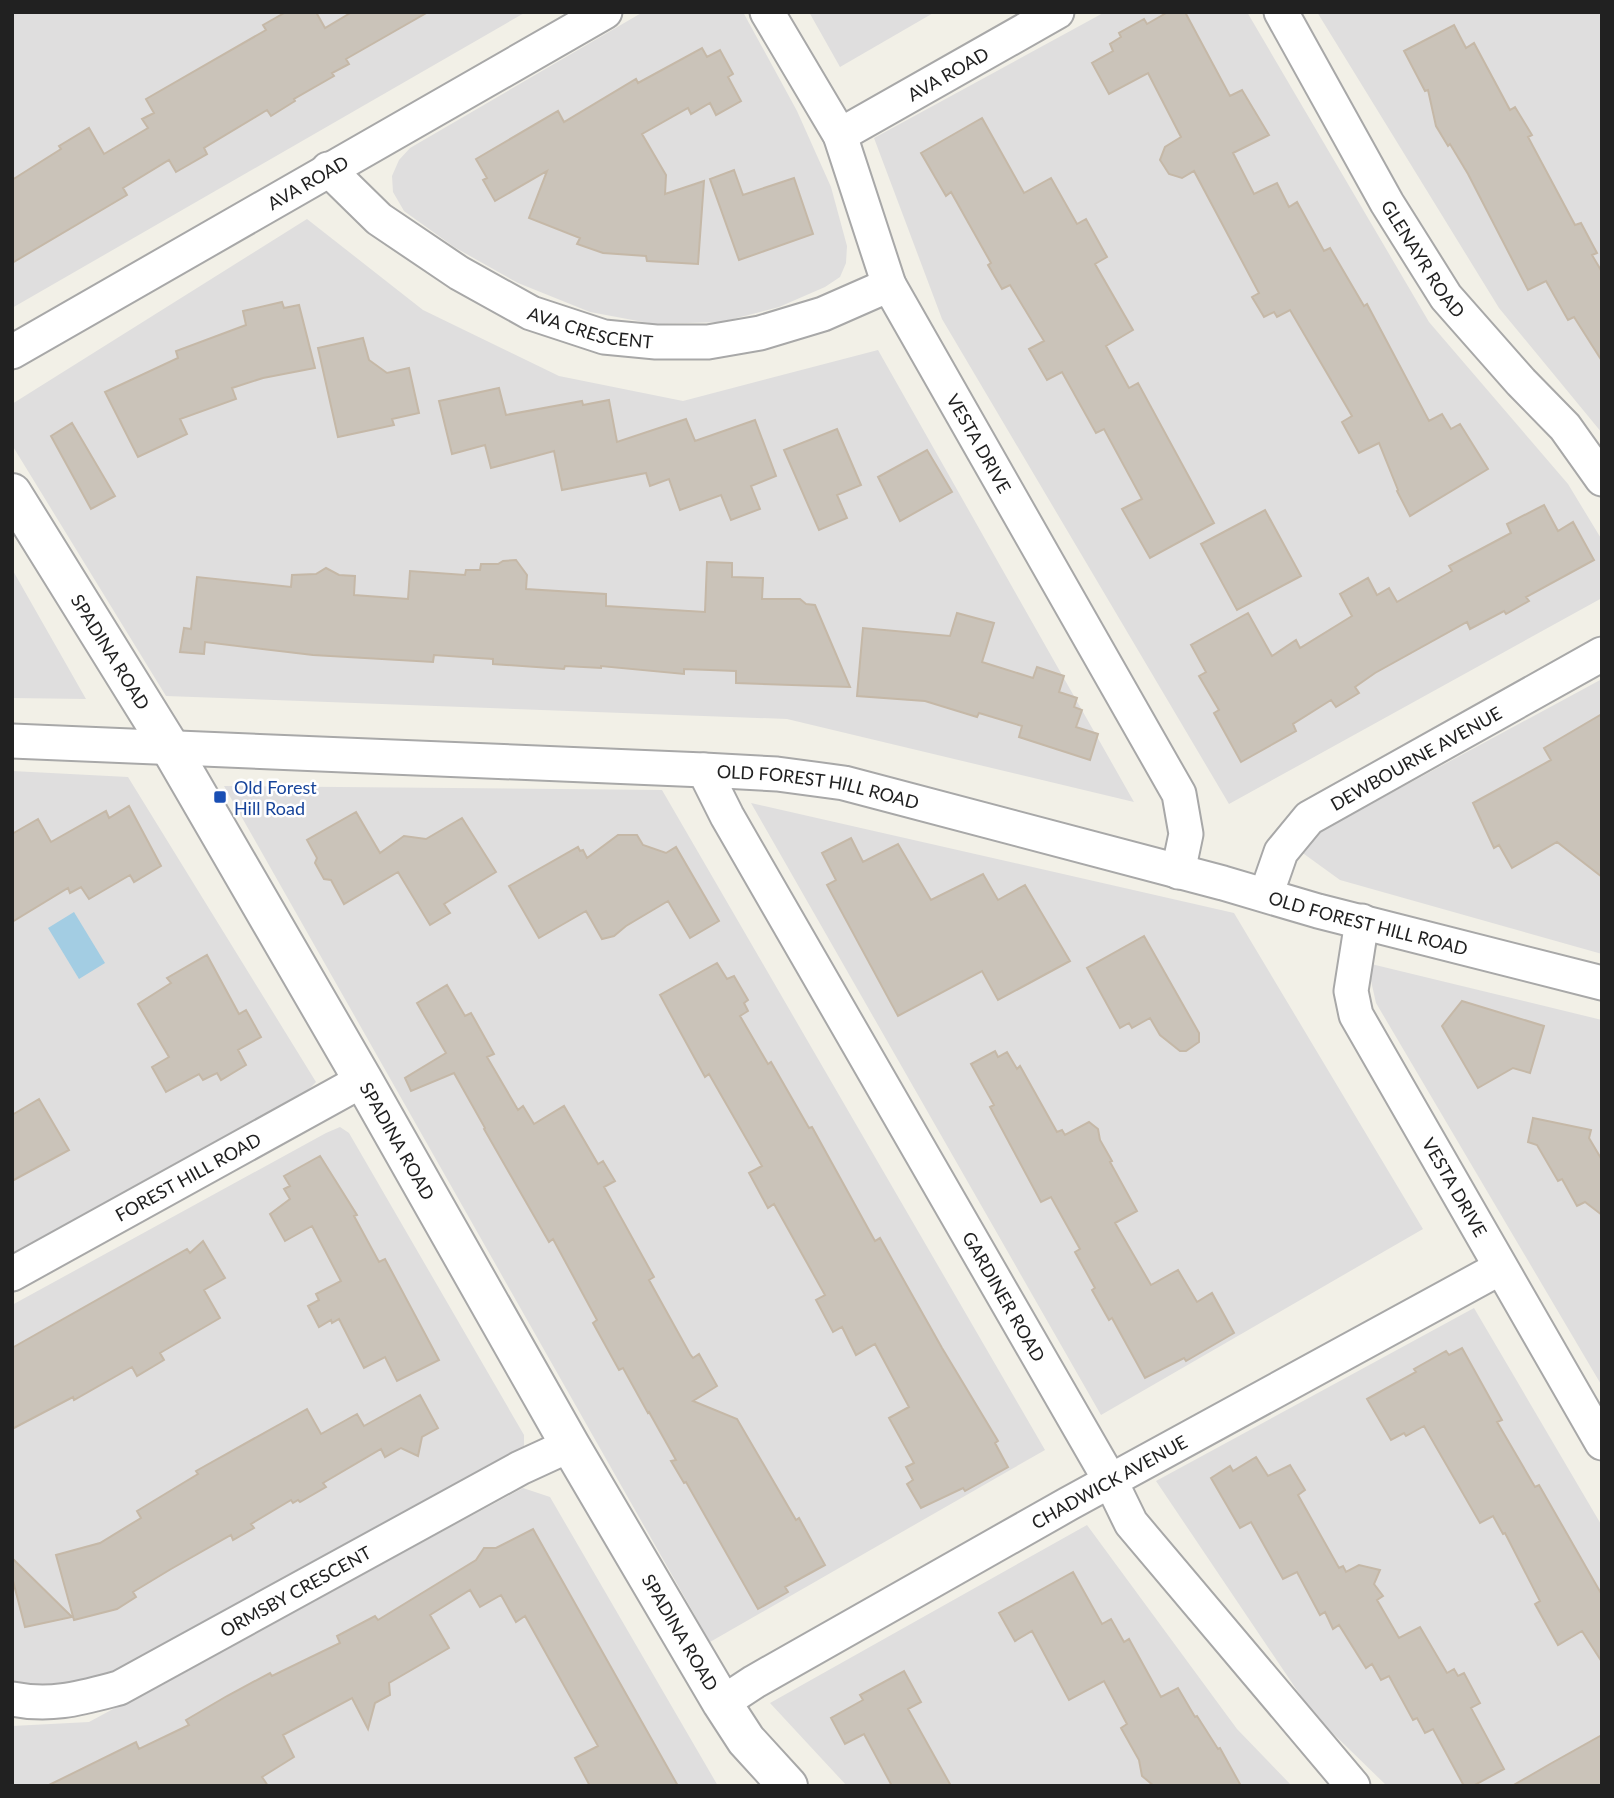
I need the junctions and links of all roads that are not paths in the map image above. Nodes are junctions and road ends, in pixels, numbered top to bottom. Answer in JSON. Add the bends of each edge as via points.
{"nodes":[{"id":1,"x":605,"y":12,"type":"edge"},
{"id":2,"x":767,"y":12,"type":"edge"},
{"id":3,"x":1057,"y":12,"type":"edge"},
{"id":4,"x":1280,"y":12,"type":"edge"},
{"id":5,"x":839,"y":135,"type":"junction"},
{"id":6,"x":328,"y":169,"type":"junction"},
{"id":7,"x":889,"y":285,"type":"junction"},
{"id":8,"x":12,"y":352,"type":"edge"},
{"id":9,"x":1602,"y":479,"type":"edge"},
{"id":10,"x":12,"y":493,"type":"edge"},
{"id":11,"x":1602,"y":654,"type":"edge"},
{"id":12,"x":12,"y":741,"type":"edge"},
{"id":13,"x":172,"y":749,"type":"junction"},
{"id":14,"x":704,"y":770,"type":"junction"},
{"id":15,"x":1178,"y":872,"type":"junction"},
{"id":16,"x":1266,"y":895,"type":"junction"},
{"id":17,"x":1363,"y":921,"type":"junction"},
{"id":18,"x":1602,"y":983,"type":"edge"},
{"id":19,"x":363,"y":1080,"type":"junction"},
{"id":20,"x":1500,"y":1268,"type":"junction"},
{"id":21,"x":12,"y":1274,"type":"edge"},
{"id":22,"x":1602,"y":1443,"type":"edge"},
{"id":23,"x":570,"y":1445,"type":"junction"},
{"id":24,"x":1111,"y":1482,"type":"junction"},
{"id":25,"x":12,"y":1699,"type":"edge"},
{"id":26,"x":722,"y":1703,"type":"junction"},
{"id":27,"x":788,"y":1786,"type":"edge"},
{"id":28,"x":1353,"y":1786,"type":"edge"}],
"edges":[{"from":1,"to":6,"type":"street","name":"AVA ROAD"},
{"from":2,"to":5,"type":"street","name":"VESTA DRIVE"},
{"from":3,"to":5,"type":"street","name":"AVA ROAD"},
{"from":4,"to":9,"type":"street","name":"GLENAYR ROAD","via":[[1387,203],[1446,297],[1565,427]]},
{"from":5,"to":7,"type":"street","name":"VESTA DRIVE"},
{"from":6,"to":7,"type":"street","name":"AVA CRESCENT","via":[[379,219],[460,273],[531,313],[604,337],[708,342],[760,333],[823,314]]},
{"from":6,"to":8,"type":"street","name":"AVA ROAD"},
{"from":7,"to":15,"type":"street","name":"VESTA DRIVE","via":[[1179,794],[1186,834]]},
{"from":10,"to":13,"type":"street","name":"SPADINA ROAD"},
{"from":11,"to":16,"type":"street","name":"DEWBOURNE AVENUE","via":[[1309,818],[1281,852]]},
{"from":12,"to":13,"type":"street","name":"OLD FOREST HILL ROAD"},
{"from":13,"to":14,"type":"street","name":"OLD FOREST HILL ROAD"},
{"from":13,"to":19,"type":"street","name":"SPADINA ROAD"},
{"from":14,"to":15,"type":"street","name":"OLD FOREST HILL ROAD","via":[[844,783]]},
{"from":14,"to":24,"type":"street","name":"GARDINER ROAD"},
{"from":15,"to":16,"type":"street","name":"OLD FOREST HILL ROAD"},
{"from":16,"to":17,"type":"street","name":"OLD FOREST HILL ROAD"},
{"from":17,"to":18,"type":"street","name":"OLD FOREST HILL ROAD"},
{"from":17,"to":20,"type":"street","name":"VESTA DRIVE","via":[[1351,991],[1356,1015]]},
{"from":19,"to":21,"type":"street","name":"FOREST HILL ROAD"},
{"from":19,"to":23,"type":"street","name":"SPADINA ROAD"},
{"from":20,"to":22,"type":"street","name":"VESTA DRIVE"},
{"from":20,"to":24,"type":"street","name":"CHADWICK AVENUE"},
{"from":23,"to":25,"type":"street","name":"ORMSBY CRESCENT","via":[[119,1688],[46,1703]]},
{"from":23,"to":26,"type":"street","name":"SPADINA ROAD"},
{"from":24,"to":26,"type":"street","name":"CHADWICK AVENUE"},
{"from":24,"to":28,"type":"street","name":"GARDINER ROAD","via":[[1131,1523]]},
{"from":26,"to":27,"type":"street","name":"SPADINA ROAD","via":[[746,1740]]}]}
